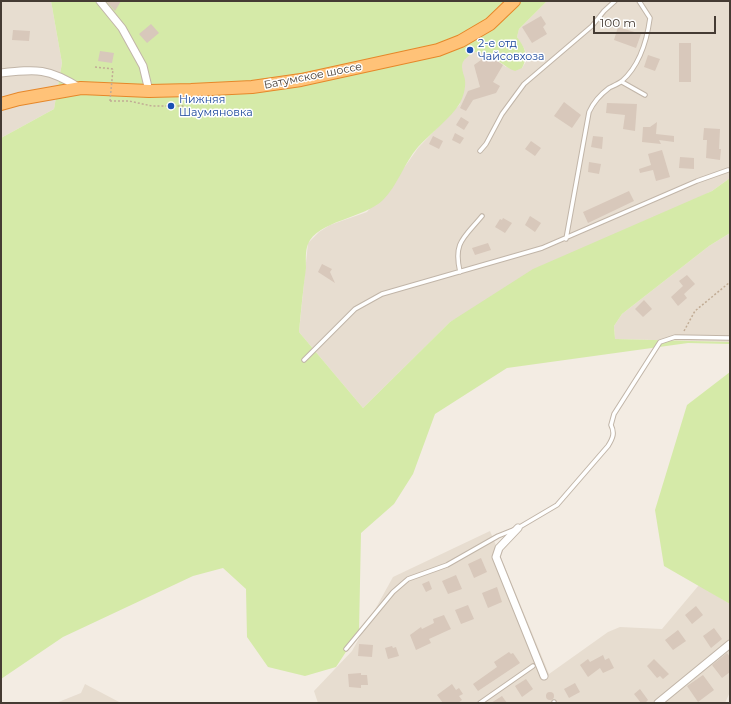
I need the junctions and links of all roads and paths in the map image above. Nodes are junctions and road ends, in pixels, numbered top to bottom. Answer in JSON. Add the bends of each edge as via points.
{"nodes":[{"id":1,"x":100,"y":1,"type":"edge"},
{"id":2,"x":514,"y":1,"type":"edge"},
{"id":3,"x":615,"y":1,"type":"edge"},
{"id":4,"x":639,"y":1,"type":"edge"},
{"id":5,"x":95,"y":67,"type":"dead end"},
{"id":6,"x":1,"y":73,"type":"edge"},
{"id":7,"x":622,"y":82,"type":"junction"},
{"id":8,"x":81,"y":88,"type":"junction"},
{"id":9,"x":149,"y":90,"type":"junction"},
{"id":10,"x":645,"y":95,"type":"dead end"},
{"id":11,"x":1,"y":104,"type":"edge"},
{"id":12,"x":185,"y":106,"type":"dead end"},
{"id":13,"x":480,"y":152,"type":"dead end"},
{"id":14,"x":728,"y":170,"type":"dead end"},
{"id":15,"x":482,"y":216,"type":"dead end"},
{"id":16,"x":566,"y":238,"type":"junction"},
{"id":17,"x":460,"y":272,"type":"junction"},
{"id":18,"x":730,"y":282,"type":"edge"},
{"id":19,"x":682,"y":337,"type":"junction"},
{"id":20,"x":730,"y":338,"type":"edge"},
{"id":21,"x":304,"y":360,"type":"dead end"},
{"id":22,"x":518,"y":528,"type":"junction"},
{"id":23,"x":730,"y":644,"type":"edge"},
{"id":24,"x":346,"y":649,"type":"dead end"},
{"id":25,"x":532,"y":666,"type":"dead end"},
{"id":26,"x":544,"y":676,"type":"dead end"},
{"id":27,"x":480,"y":703,"type":"edge"},
{"id":28,"x":658,"y":703,"type":"edge"}],
"edges":[{"from":1,"to":9,"type":"street","via":[[122,28],[143,66]]},
{"from":2,"to":9,"type":"highway","name":"Батумское шоссе","via":[[490,24],[461,41],[438,50],[301,80],[252,87]]},
{"from":3,"to":13,"type":"lane","via":[[592,26],[524,84],[502,114]]},
{"from":4,"to":7,"type":"lane","via":[[650,18],[647,38],[637,62]]},
{"from":5,"to":12,"type":"path","bridge":true,"via":[[113,69],[110,101],[152,106]]},
{"from":6,"to":8,"type":"street","via":[[47,71]]},
{"from":7,"to":10,"type":"lane"},
{"from":7,"to":16,"type":"lane","via":[[608,89],[593,104],[589,112]]},
{"from":8,"to":9,"type":"highway","name":"Батумское шоссе"},
{"from":8,"to":11,"type":"highway","name":"Батумское шоссе"},
{"from":14,"to":16,"type":"lane"},
{"from":15,"to":17,"type":"lane","via":[[458,246]]},
{"from":16,"to":17,"type":"lane","via":[[542,248]]},
{"from":17,"to":21,"type":"lane","via":[[382,294],[355,309]]},
{"from":18,"to":19,"type":"path","via":[[695,311]]},
{"from":19,"to":20,"type":"lane"},
{"from":19,"to":22,"type":"lane","via":[[660,342],[614,414],[611,425],[613,438],[608,446],[557,505]]},
{"from":22,"to":24,"type":"lane","via":[[498,536],[447,565],[408,579],[393,592]]},
{"from":22,"to":26,"type":"street","via":[[499,548],[496,557]]},
{"from":23,"to":28,"type":"street"},
{"from":25,"to":27,"type":"lane"}]}
